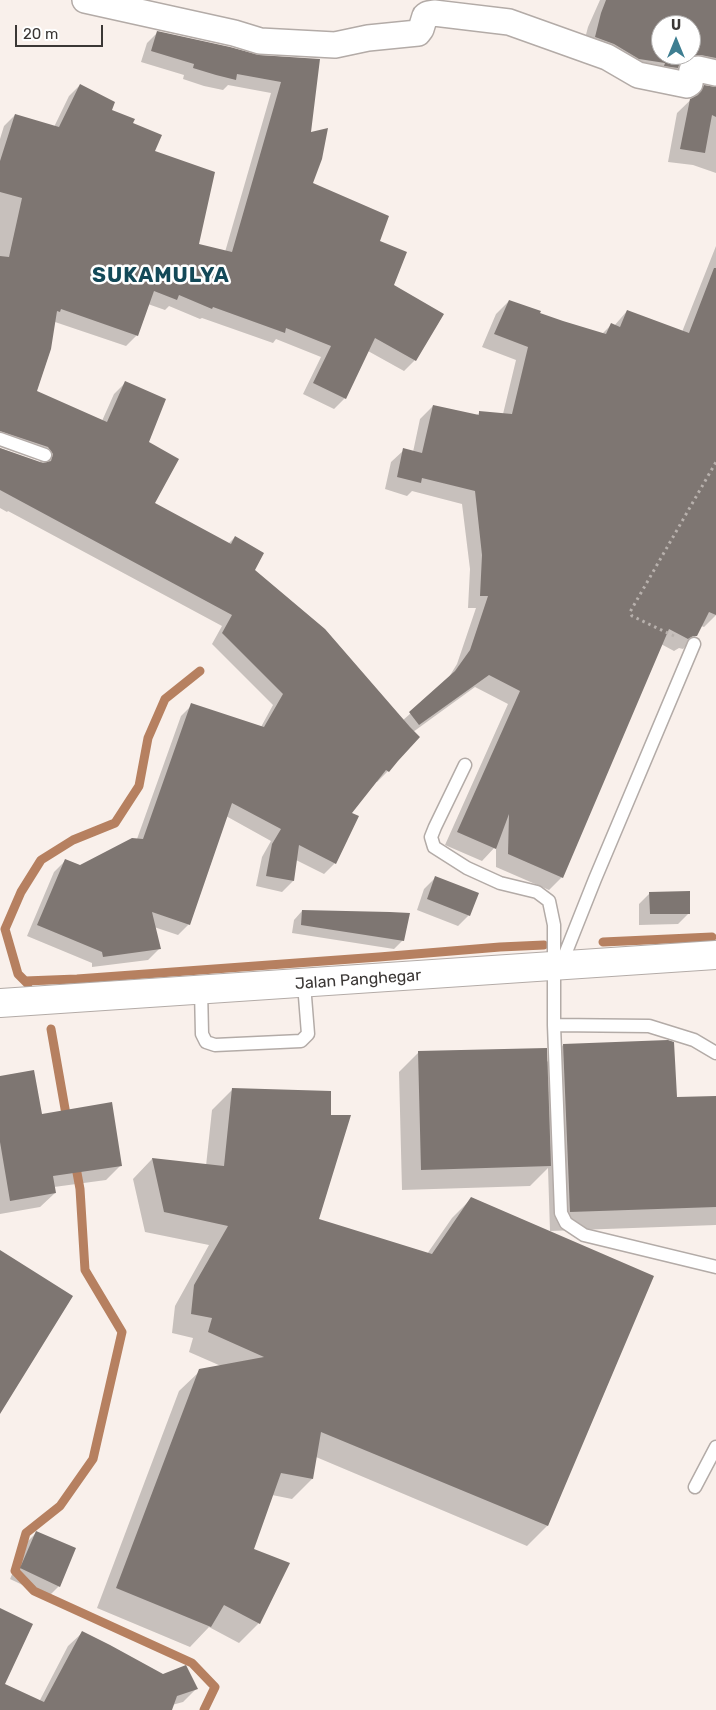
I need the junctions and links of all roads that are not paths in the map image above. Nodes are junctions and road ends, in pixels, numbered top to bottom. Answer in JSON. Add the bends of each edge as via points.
{"nodes":[{"id":1,"x":85,"y":0,"type":"edge"},
{"id":2,"x":716,"y":73,"type":"edge"},
{"id":3,"x":0,"y":439,"type":"edge"},
{"id":4,"x":45,"y":456,"type":"dead end"},
{"id":5,"x":694,"y":645,"type":"road end"},
{"id":6,"x":465,"y":765,"type":"dead end"},
{"id":7,"x":716,"y":955,"type":"edge"},
{"id":8,"x":557,"y":967,"type":"junction"},
{"id":9,"x":304,"y":984,"type":"junction"},
{"id":10,"x":201,"y":989,"type":"junction"},
{"id":11,"x":0,"y":1003,"type":"edge"},
{"id":12,"x":554,"y":1025,"type":"junction"},
{"id":13,"x":716,"y":1053,"type":"edge"},
{"id":14,"x":716,"y":1267,"type":"edge"},
{"id":15,"x":716,"y":1447,"type":"edge"},
{"id":16,"x":695,"y":1487,"type":"dead end"}],
"edges":[{"from":1,"to":2,"type":"street","via":[[260,40],[335,45],[418,33],[425,16],[434,13],[509,22],[607,57],[638,75],[687,85],[692,70]]},
{"from":3,"to":4,"type":"lane"},
{"from":5,"to":8,"type":"lane"},
{"from":6,"to":8,"type":"lane","via":[[435,826],[431,837],[434,847],[467,868],[500,883],[537,892],[549,901]]},
{"from":7,"to":8,"type":"street","name":"Jalan Panghegar"},
{"from":8,"to":9,"type":"street","name":"Jalan Panghegar"},
{"from":8,"to":12,"type":"lane"},
{"from":9,"to":10,"type":"street","name":"Jalan Panghegar"},
{"from":9,"to":10,"type":"lane","via":[[308,1034],[301,1041],[215,1045],[206,1042],[202,1034]]},
{"from":10,"to":11,"type":"street","name":"Jalan Panghegar"},
{"from":12,"to":13,"type":"lane","via":[[649,1026],[694,1040]]},
{"from":12,"to":14,"type":"lane","via":[[561,1213],[566,1223],[584,1235]]},
{"from":15,"to":16,"type":"lane"}]}
